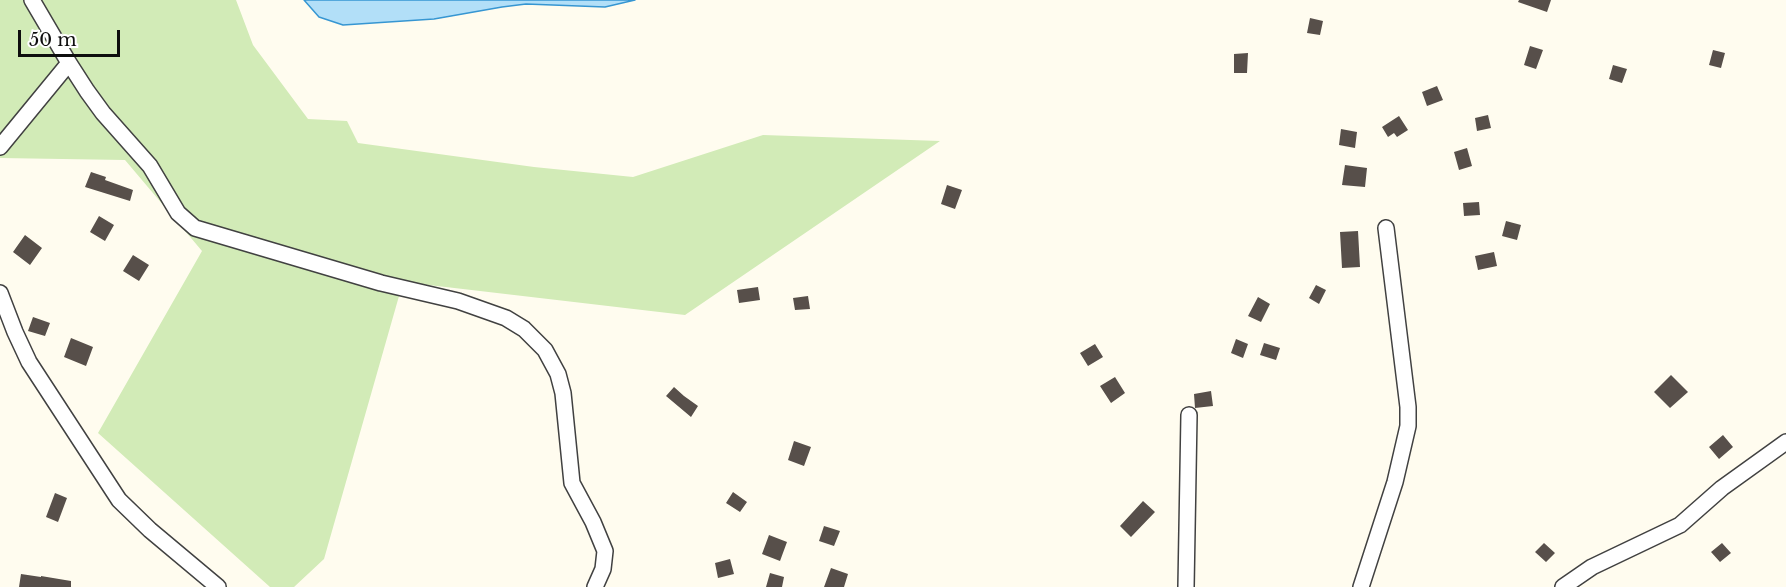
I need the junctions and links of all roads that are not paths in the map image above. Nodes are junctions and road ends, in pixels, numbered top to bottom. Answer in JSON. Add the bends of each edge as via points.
{"nodes":[{"id":1,"x":32,"y":0,"type":"edge"},
{"id":2,"x":69,"y":63,"type":"junction"},
{"id":3,"x":0,"y":147,"type":"edge"},
{"id":4,"x":1386,"y":228,"type":"dead end"},
{"id":5,"x":0,"y":293,"type":"edge"},
{"id":6,"x":1189,"y":415,"type":"dead end"},
{"id":7,"x":1786,"y":442,"type":"edge"},
{"id":8,"x":218,"y":587,"type":"edge"},
{"id":9,"x":595,"y":587,"type":"edge"},
{"id":10,"x":1186,"y":587,"type":"edge"},
{"id":11,"x":1360,"y":587,"type":"edge"},
{"id":12,"x":1563,"y":587,"type":"edge"}],
"edges":[{"from":1,"to":2,"type":"street"},
{"from":2,"to":3,"type":"street"},
{"from":2,"to":9,"type":"street","via":[[103,113],[150,166],[178,213],[195,228],[381,283],[458,301],[506,318],[524,329],[545,350],[561,383],[572,483],[605,551]]},
{"from":4,"to":11,"type":"street","via":[[1408,426],[1395,483]]},
{"from":5,"to":8,"type":"street","via":[[29,362],[119,500]]},
{"from":6,"to":10,"type":"street"},
{"from":7,"to":12,"type":"street","via":[[1722,488],[1680,525],[1592,567]]}]}
